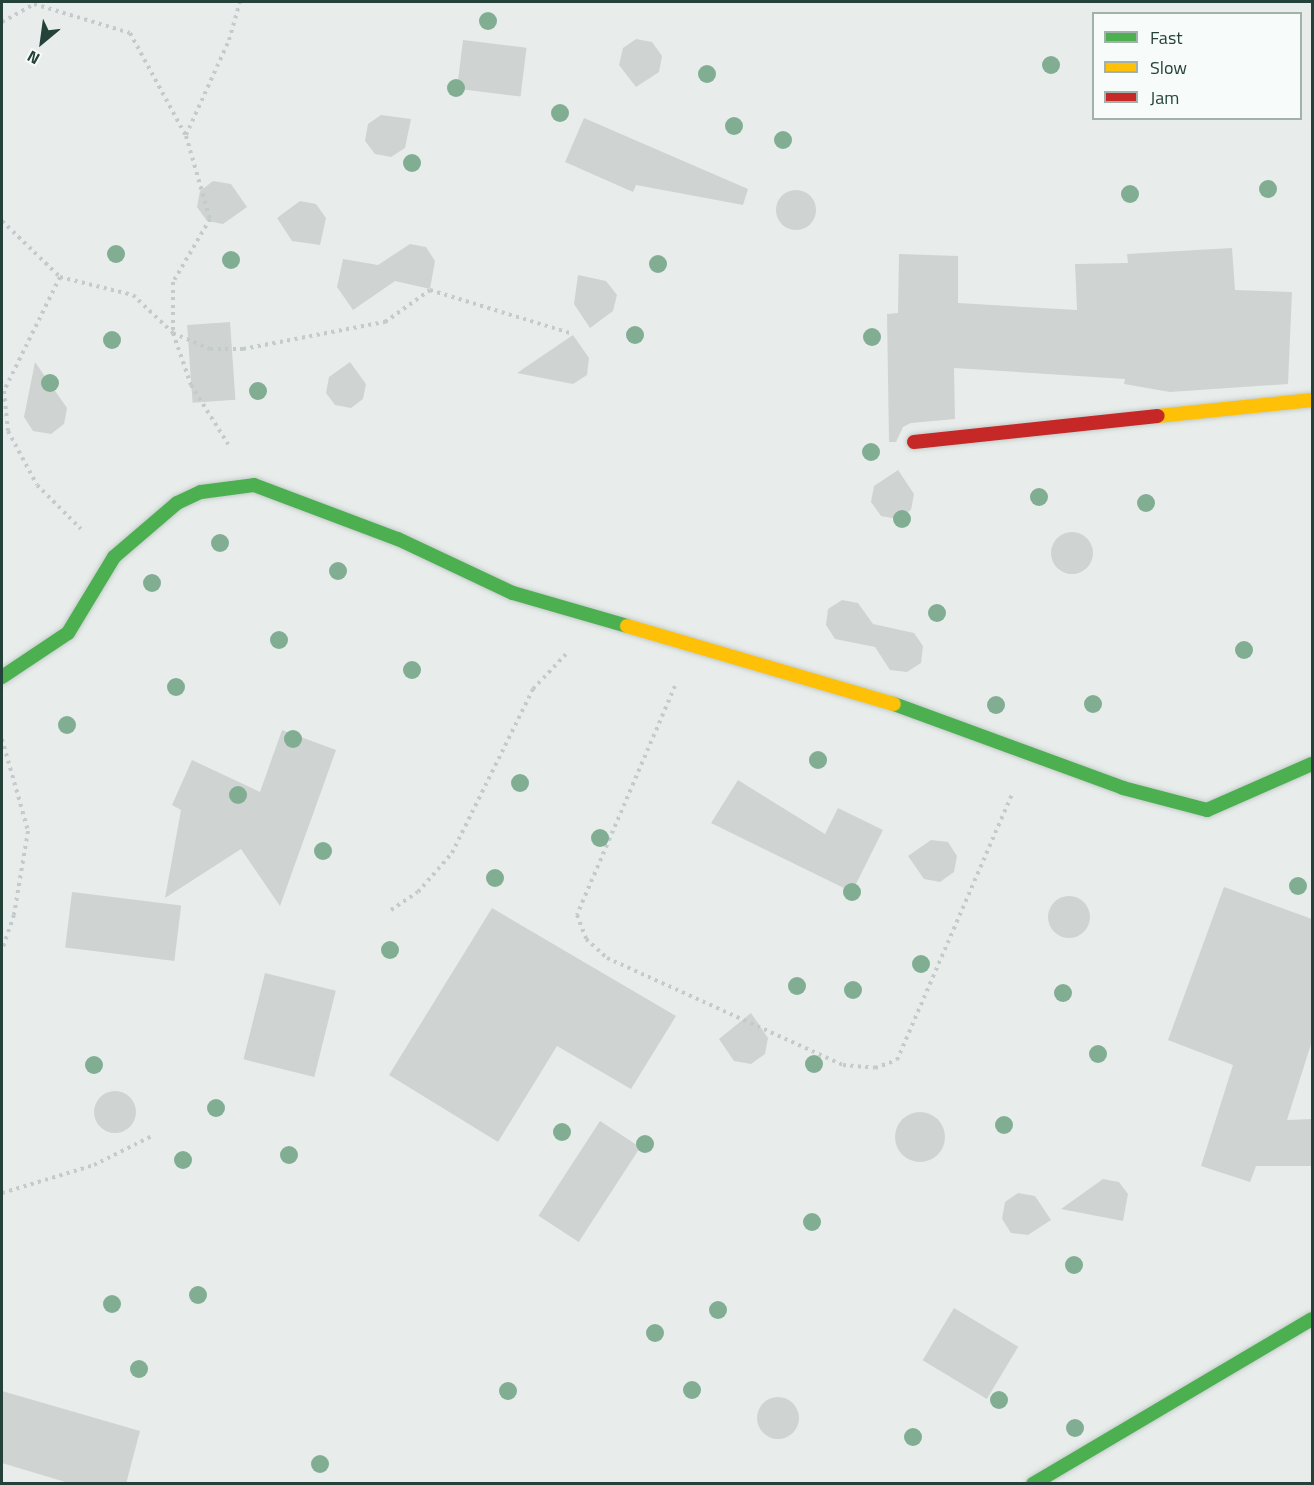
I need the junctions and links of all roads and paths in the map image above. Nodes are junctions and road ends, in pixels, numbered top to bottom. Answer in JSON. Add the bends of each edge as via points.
{"nodes":[{"id":1,"x":240,"y":2,"type":"edge"},
{"id":2,"x":2,"y":22,"type":"edge"},
{"id":3,"x":186,"y":136,"type":"junction"},
{"id":4,"x":2,"y":221,"type":"edge"},
{"id":5,"x":60,"y":276,"type":"junction"},
{"id":6,"x":173,"y":333,"type":"junction"},
{"id":7,"x":570,"y":333,"type":"dead end"},
{"id":8,"x":1312,"y":400,"type":"edge"},
{"id":9,"x":914,"y":442,"type":"dead end"},
{"id":10,"x":254,"y":485,"type":"junction"},
{"id":11,"x":114,"y":557,"type":"junction"},
{"id":12,"x":598,"y":619,"type":"junction"},
{"id":13,"x":693,"y":644,"type":"junction"},
{"id":14,"x":2,"y":677,"type":"edge"},
{"id":15,"x":2,"y":739,"type":"edge"},
{"id":16,"x":1030,"y":752,"type":"junction"},
{"id":17,"x":1312,"y":764,"type":"edge"},
{"id":18,"x":391,"y":910,"type":"dead end"},
{"id":19,"x":2,"y":950,"type":"edge"},
{"id":20,"x":154,"y":1135,"type":"dead end"},
{"id":21,"x":2,"y":1193,"type":"edge"},
{"id":22,"x":1312,"y":1319,"type":"edge"},
{"id":23,"x":1033,"y":1484,"type":"edge"}],
"edges":[{"from":1,"to":3,"type":"path","via":[[229,40]]},
{"from":2,"to":3,"type":"path","via":[[34,4],[130,33]]},
{"from":3,"to":6,"type":"path","via":[[210,219],[173,282]]},
{"from":4,"to":5,"type":"path"},
{"from":5,"to":6,"type":"path","via":[[134,295]]},
{"from":5,"to":11,"type":"path","via":[[4,391],[8,431],[54,507]]},
{"from":6,"to":7,"type":"path","via":[[210,349],[243,350],[385,322],[430,290]]},
{"from":6,"to":10,"type":"path","via":[[191,385]]},
{"from":8,"to":9,"type":"street"},
{"from":10,"to":11,"type":"street","via":[[201,492],[177,503]]},
{"from":10,"to":12,"type":"street","via":[[398,539],[513,592]]},
{"from":11,"to":14,"type":"street","via":[[68,633]]},
{"from":12,"to":13,"type":"street"},
{"from":12,"to":18,"type":"path","via":[[533,689],[452,853],[418,892]]},
{"from":13,"to":16,"type":"street","via":[[881,699]]},
{"from":13,"to":16,"type":"path","via":[[577,915],[586,939],[607,958],[843,1065],[875,1068],[897,1060]]},
{"from":15,"to":19,"type":"path","via":[[28,831],[14,915]]},
{"from":16,"to":17,"type":"street","via":[[1123,788],[1207,810]]},
{"from":20,"to":21,"type":"path","via":[[94,1165]]},
{"from":22,"to":23,"type":"street"}]}
